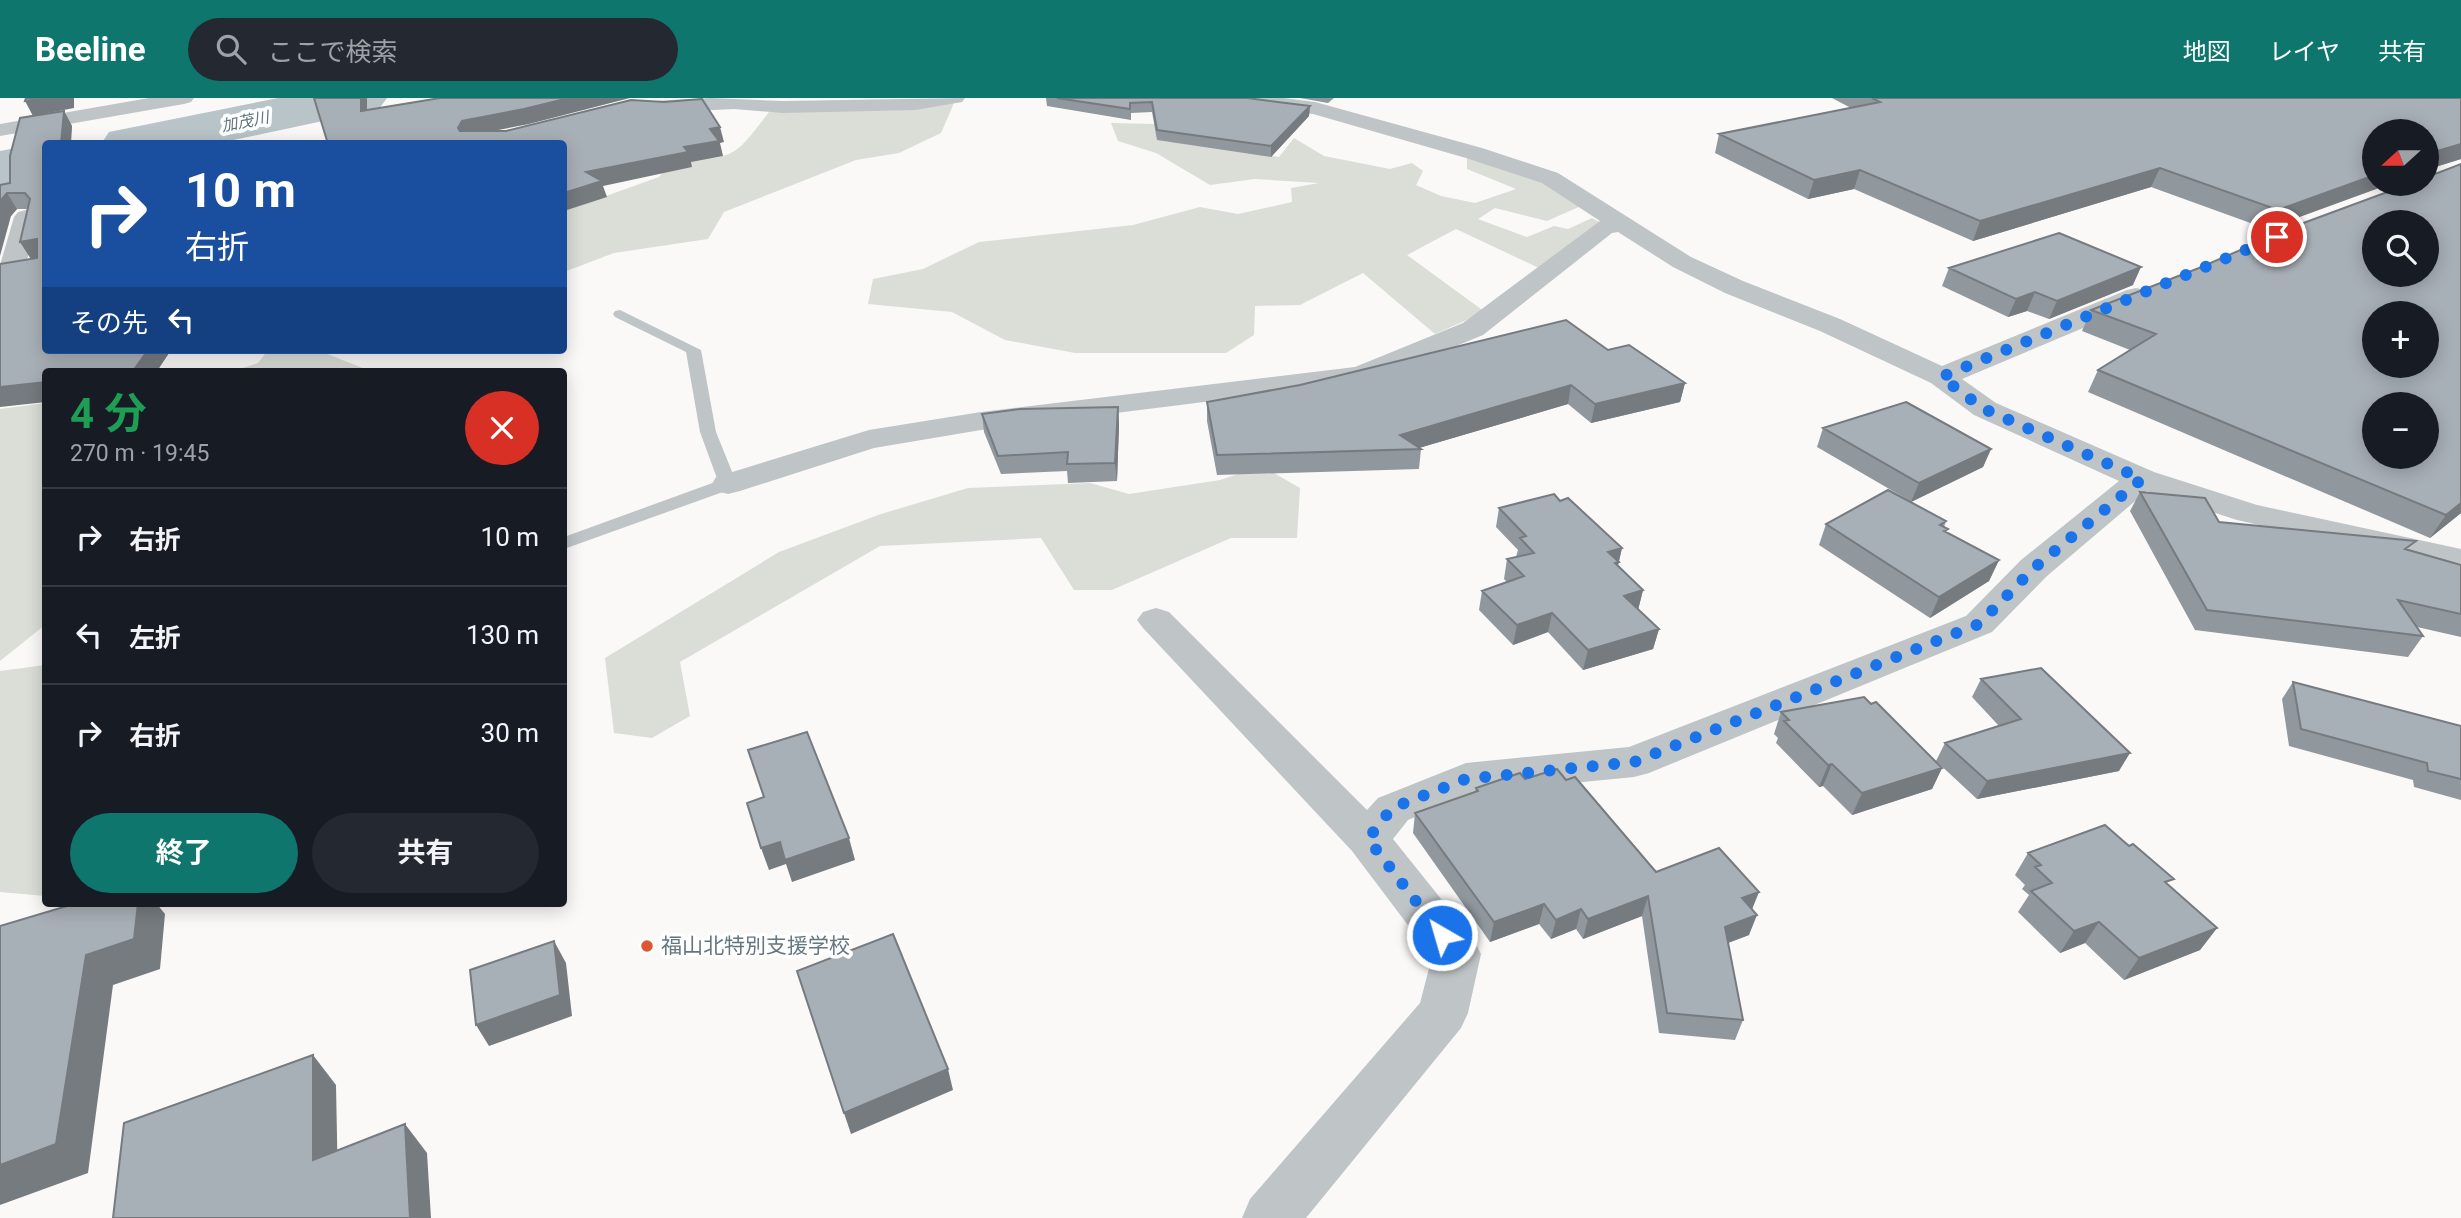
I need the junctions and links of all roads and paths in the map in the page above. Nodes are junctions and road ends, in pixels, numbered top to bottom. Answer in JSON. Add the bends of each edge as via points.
{"nodes":[{"id":1,"x":184,"y":98,"type":"edge"},
{"id":2,"x":662,"y":98,"type":"edge"},
{"id":3,"x":955,"y":98,"type":"edge"},
{"id":4,"x":1235,"y":98,"type":"edge"},
{"id":5,"x":10,"y":122,"type":"edge"},
{"id":6,"x":36,"y":215,"type":"edge"},
{"id":7,"x":0,"y":221,"type":"edge"},
{"id":8,"x":1620,"y":223,"type":"junction"},
{"id":9,"x":15,"y":272,"type":"edge"},
{"id":10,"x":2153,"y":289,"type":"edge"},
{"id":11,"x":620,"y":314,"type":"dead end"},
{"id":12,"x":1941,"y":377,"type":"junction"},
{"id":13,"x":2142,"y":479,"type":"junction"},
{"id":14,"x":728,"y":484,"type":"junction"},
{"id":15,"x":567,"y":542,"type":"edge"},
{"id":16,"x":2461,"y":560,"type":"edge"},
{"id":17,"x":1156,"y":620,"type":"dead end"},
{"id":18,"x":1368,"y":839,"type":"junction"},
{"id":19,"x":1270,"y":1218,"type":"edge"}],
"edges":[{"from":1,"to":5,"type":"street"},
{"from":2,"to":3,"type":"street","via":[[636,106],[915,104]]},
{"from":4,"to":8,"type":"street","via":[[1315,108],[1474,153],[1550,178]]},
{"from":6,"to":7,"type":"street"},
{"from":6,"to":9,"type":"street"},
{"from":8,"to":12,"type":"street","via":[[1682,262],[1734,287],[1830,324]]},
{"from":8,"to":14,"type":"street","via":[[1604,227],[1473,329],[1361,375],[869,439]]},
{"from":10,"to":12,"type":"street"},
{"from":11,"to":14,"type":"lane","via":[[692,350],[708,432]]},
{"from":12,"to":13,"type":"street","via":[[1984,409]]},
{"from":13,"to":16,"type":"street","via":[[2249,513]]},
{"from":13,"to":18,"type":"street","via":[[2034,568],[1979,624],[1634,762],[1466,779],[1392,808]]},
{"from":14,"to":15,"type":"lane"},
{"from":17,"to":18,"type":"street"},
{"from":18,"to":19,"type":"street","via":[[1457,954],[1443,1013]]}]}
